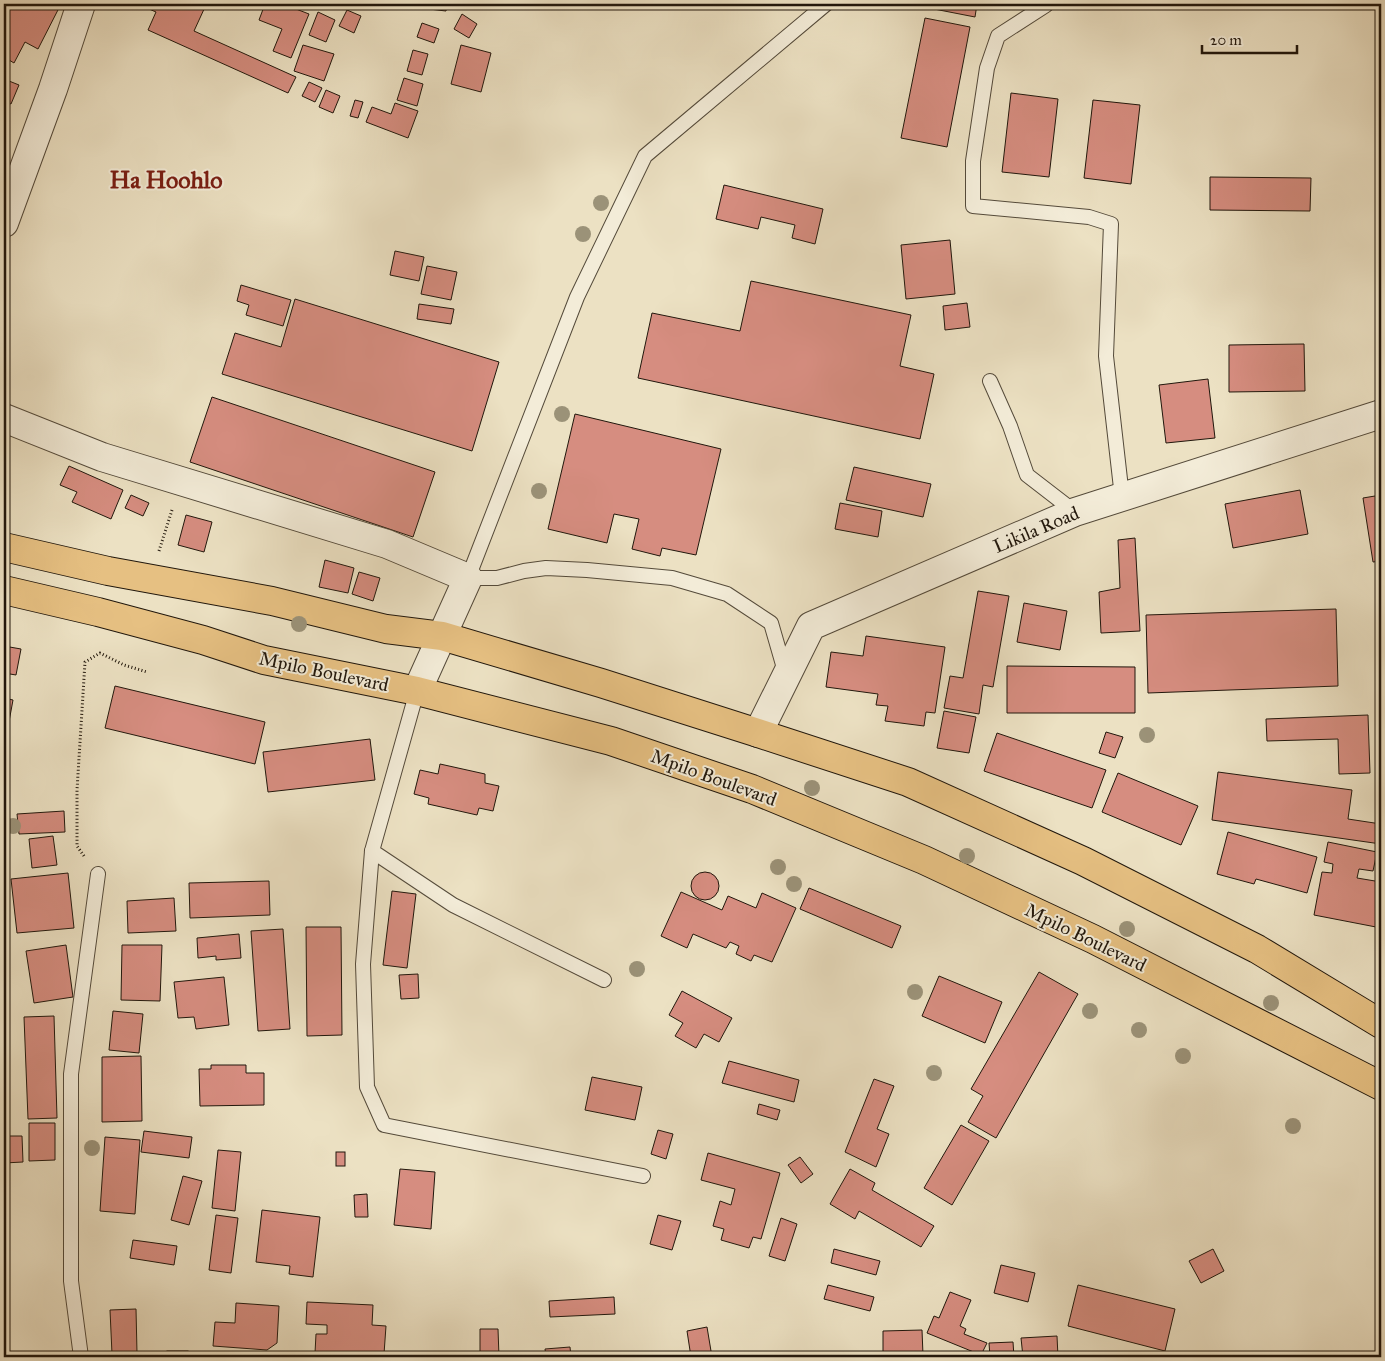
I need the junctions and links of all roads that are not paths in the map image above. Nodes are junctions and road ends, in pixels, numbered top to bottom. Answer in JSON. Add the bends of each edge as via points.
{"nodes":[{"id":1,"x":81,"y":4,"type":"edge"},
{"id":2,"x":826,"y":4,"type":"edge"},
{"id":3,"x":1046,"y":5,"type":"edge"},
{"id":4,"x":4,"y":223,"type":"edge"},
{"id":5,"x":990,"y":381,"type":"dead end"},
{"id":6,"x":1381,"y":414,"type":"edge"},
{"id":7,"x":4,"y":418,"type":"edge"},
{"id":8,"x":1122,"y":497,"type":"junction"},
{"id":9,"x":1075,"y":512,"type":"junction"},
{"id":10,"x":4,"y":547,"type":"edge"},
{"id":11,"x":468,"y":578,"type":"junction"},
{"id":12,"x":4,"y":590,"type":"edge"},
{"id":13,"x":442,"y":636,"type":"junction"},
{"id":14,"x":786,"y":676,"type":"junction"},
{"id":15,"x":417,"y":691,"type":"junction"},
{"id":16,"x":758,"y":733,"type":"junction"},
{"id":17,"x":372,"y":851,"type":"junction"},
{"id":18,"x":98,"y":874,"type":"road end"},
{"id":19,"x":604,"y":980,"type":"dead end"},
{"id":20,"x":1381,"y":1024,"type":"edge"},
{"id":21,"x":1381,"y":1086,"type":"edge"},
{"id":22,"x":643,"y":1176,"type":"dead end"},
{"id":23,"x":80,"y":1357,"type":"edge"}],
"edges":[{"from":1,"to":4,"type":"street"},
{"from":2,"to":11,"type":"lane","via":[[645,156],[577,298]]},
{"from":3,"to":8,"type":"lane","via":[[998,36],[987,68],[973,161],[974,206],[1089,218],[1111,224],[1106,356]]},
{"from":5,"to":9,"type":"lane","via":[[1027,476]]},
{"from":6,"to":8,"type":"street","name":"Likila Road"},
{"from":7,"to":11,"type":"street","via":[[102,457],[387,544]]},
{"from":8,"to":9,"type":"street","name":"Likila Road"},
{"from":9,"to":14,"type":"street","name":"Likila Road","via":[[811,626]]},
{"from":10,"to":13,"type":"highway","via":[[386,629]]},
{"from":11,"to":13,"type":"street"},
{"from":11,"to":14,"type":"lane","via":[[497,578],[546,568],[586,570],[672,578],[727,594],[771,623]]},
{"from":12,"to":15,"type":"highway","name":"Mpilo Boulevard","via":[[108,614],[264,660]]},
{"from":13,"to":15,"type":"street"},
{"from":13,"to":16,"type":"highway"},
{"from":14,"to":16,"type":"street","name":"Likila Road"},
{"from":15,"to":17,"type":"lane"},
{"from":15,"to":21,"type":"highway","name":"Mpilo Boulevard","via":[[611,741],[752,789],[924,860],[1093,939]]},
{"from":16,"to":20,"type":"highway","via":[[908,782],[1083,861],[1257,949]]},
{"from":17,"to":19,"type":"lane","via":[[453,905]]},
{"from":17,"to":22,"type":"lane","via":[[363,964],[367,1087],[384,1125]]},
{"from":18,"to":23,"type":"lane","via":[[71,1074],[71,1281]]}]}
